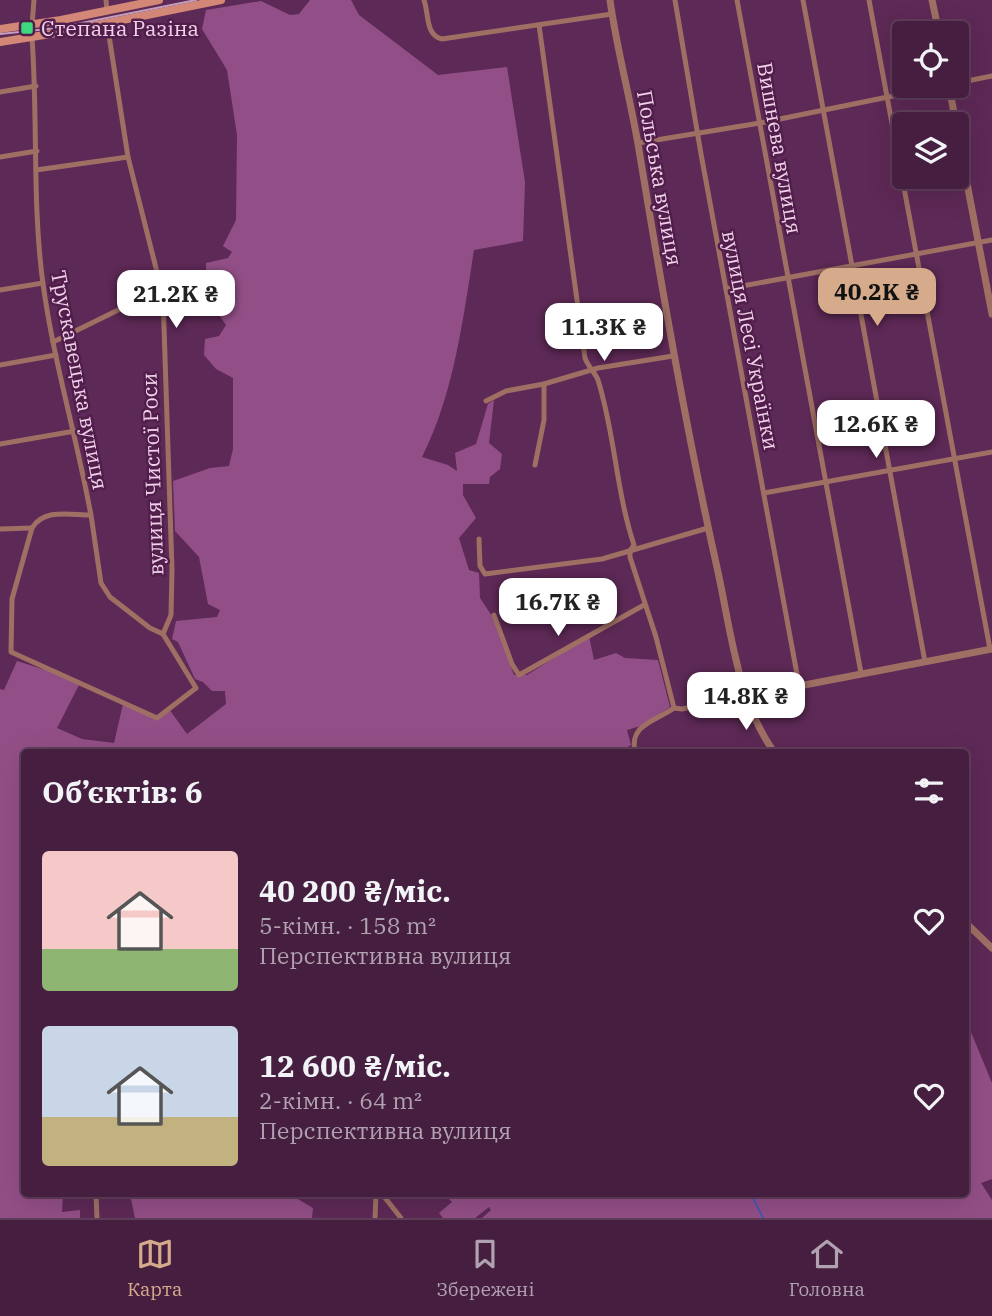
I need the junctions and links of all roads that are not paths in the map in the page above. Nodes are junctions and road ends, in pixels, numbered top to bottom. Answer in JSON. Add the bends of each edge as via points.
{"nodes":[{"id":1,"x":34,"y":0,"type":"edge"},
{"id":2,"x":106,"y":0,"type":"edge"},
{"id":3,"x":159,"y":0,"type":"edge"},
{"id":4,"x":220,"y":0,"type":"edge"},
{"id":5,"x":424,"y":0,"type":"edge"},
{"id":6,"x":610,"y":0,"type":"edge"},
{"id":7,"x":675,"y":0,"type":"edge"},
{"id":8,"x":737,"y":0,"type":"edge"},
{"id":9,"x":803,"y":0,"type":"edge"},
{"id":10,"x":869,"y":0,"type":"edge"},
{"id":11,"x":932,"y":0,"type":"edge"},
{"id":12,"x":107,"y":11,"type":"junction"},
{"id":13,"x":612,"y":14,"type":"junction"},
{"id":14,"x":936,"y":21,"type":"edge"},
{"id":15,"x":107,"y":23,"type":"junction"},
{"id":16,"x":32,"y":25,"type":"junction"},
{"id":17,"x":539,"y":26,"type":"junction"},
{"id":18,"x":0,"y":29,"type":"edge"},
{"id":19,"x":32,"y":38,"type":"junction"},
{"id":20,"x":0,"y":42,"type":"edge"},
{"id":21,"x":992,"y":76,"type":"edge"},
{"id":22,"x":969,"y":81,"type":"edge"},
{"id":23,"x":36,"y":86,"type":"junction"},
{"id":24,"x":0,"y":92,"type":"edge"},
{"id":25,"x":892,"y":94,"type":"edge"},
{"id":26,"x":888,"y":95,"type":"junction"},
{"id":27,"x":823,"y":109,"type":"junction"},
{"id":28,"x":760,"y":123,"type":"junction"},
{"id":29,"x":697,"y":133,"type":"junction"},
{"id":30,"x":638,"y":143,"type":"junction"},
{"id":31,"x":37,"y":151,"type":"junction"},
{"id":32,"x":0,"y":157,"type":"edge"},
{"id":33,"x":128,"y":157,"type":"junction"},
{"id":34,"x":36,"y":170,"type":"junction"},
{"id":35,"x":968,"y":189,"type":"edge"},
{"id":36,"x":992,"y":240,"type":"edge"},
{"id":37,"x":978,"y":243,"type":"junction"},
{"id":38,"x":917,"y":254,"type":"junction"},
{"id":39,"x":852,"y":266,"type":"junction"},
{"id":40,"x":788,"y":278,"type":"junction"},
{"id":41,"x":43,"y":284,"type":"junction"},
{"id":42,"x":161,"y":289,"type":"junction"},
{"id":43,"x":726,"y":289,"type":"junction"},
{"id":44,"x":0,"y":290,"type":"edge"},
{"id":45,"x":992,"y":314,"type":"edge"},
{"id":46,"x":53,"y":342,"type":"junction"},
{"id":47,"x":57,"y":355,"type":"junction"},
{"id":48,"x":673,"y":356,"type":"junction"},
{"id":49,"x":0,"y":365,"type":"edge"},
{"id":50,"x":592,"y":371,"type":"junction"},
{"id":51,"x":544,"y":384,"type":"junction"},
{"id":52,"x":486,"y":401,"type":"dead end"},
{"id":53,"x":75,"y":431,"type":"junction"},
{"id":54,"x":0,"y":444,"type":"edge"},
{"id":55,"x":992,"y":452,"type":"edge"},
{"id":56,"x":954,"y":458,"type":"junction"},
{"id":57,"x":535,"y":465,"type":"dead end"},
{"id":58,"x":890,"y":471,"type":"junction"},
{"id":59,"x":827,"y":483,"type":"junction"},
{"id":60,"x":764,"y":493,"type":"junction"},
{"id":61,"x":91,"y":515,"type":"junction"},
{"id":62,"x":32,"y":528,"type":"junction"},
{"id":63,"x":708,"y":528,"type":"junction"},
{"id":64,"x":0,"y":529,"type":"edge"},
{"id":65,"x":479,"y":539,"type":"dead end"},
{"id":66,"x":629,"y":551,"type":"junction"},
{"id":67,"x":645,"y":605,"type":"junction"},
{"id":68,"x":494,"y":615,"type":"dead end"},
{"id":69,"x":163,"y":634,"type":"junction"},
{"id":70,"x":991,"y":649,"type":"edge"},
{"id":71,"x":925,"y":662,"type":"junction"},
{"id":72,"x":861,"y":673,"type":"junction"},
{"id":73,"x":799,"y":685,"type":"junction"},
{"id":74,"x":747,"y":696,"type":"junction"},
{"id":75,"x":674,"y":708,"type":"junction"},
{"id":76,"x":635,"y":749,"type":"edge"},
{"id":77,"x":773,"y":749,"type":"edge"},
{"id":78,"x":969,"y":926,"type":"edge"},
{"id":79,"x":992,"y":948,"type":"edge"},
{"id":80,"x":96,"y":1197,"type":"edge"},
{"id":81,"x":376,"y":1197,"type":"edge"},
{"id":82,"x":384,"y":1197,"type":"edge"},
{"id":83,"x":97,"y":1218,"type":"edge"},
{"id":84,"x":375,"y":1218,"type":"edge"},
{"id":85,"x":401,"y":1218,"type":"edge"}],
"edges":[{"from":1,"to":16,"type":"street"},
{"from":2,"to":12,"type":"street"},
{"from":3,"to":12,"type":"main road"},
{"from":4,"to":15,"type":"main road"},
{"from":5,"to":17,"type":"street","via":[[431,32],[442,39]]},
{"from":6,"to":13,"type":"street","name":"Польська вулиця"},
{"from":7,"to":29,"type":"street","name":"вулиця Лесі Українки"},
{"from":8,"to":28,"type":"street","name":"Вишнева вулиця"},
{"from":9,"to":27,"type":"street"},
{"from":10,"to":26,"type":"street"},
{"from":11,"to":14,"type":"street"},
{"from":12,"to":16,"type":"main road"},
{"from":13,"to":17,"type":"street"},
{"from":13,"to":30,"type":"street","name":"Польська вулиця"},
{"from":15,"to":19,"type":"main road"},
{"from":15,"to":33,"type":"street","name":"вулиця Чистої Роси"},
{"from":16,"to":18,"type":"main road"},
{"from":17,"to":50,"type":"street","via":[[585,358]]},
{"from":19,"to":20,"type":"main road"},
{"from":19,"to":23,"type":"street","name":"Трускавецька вулиця"},
{"from":21,"to":22,"type":"street"},
{"from":23,"to":24,"type":"street"},
{"from":23,"to":31,"type":"street","name":"Трускавецька вулиця"},
{"from":25,"to":26,"type":"street"},
{"from":26,"to":27,"type":"street"},
{"from":26,"to":38,"type":"street"},
{"from":27,"to":28,"type":"street"},
{"from":27,"to":39,"type":"street"},
{"from":28,"to":29,"type":"street"},
{"from":28,"to":40,"type":"street","name":"Вишнева вулиця"},
{"from":29,"to":30,"type":"street"},
{"from":29,"to":43,"type":"street","name":"вулиця Лесі Українки"},
{"from":30,"to":48,"type":"street","name":"Польська вулиця"},
{"from":31,"to":32,"type":"street"},
{"from":31,"to":34,"type":"street","name":"Трускавецька вулиця"},
{"from":33,"to":34,"type":"street"},
{"from":33,"to":42,"type":"street","name":"вулиця Чистої Роси"},
{"from":34,"to":41,"type":"street","name":"Трускавецька вулиця"},
{"from":35,"to":37,"type":"street"},
{"from":36,"to":37,"type":"street"},
{"from":37,"to":38,"type":"street"},
{"from":37,"to":45,"type":"street"},
{"from":38,"to":39,"type":"street"},
{"from":38,"to":56,"type":"street"},
{"from":39,"to":40,"type":"street"},
{"from":39,"to":58,"type":"street"},
{"from":40,"to":43,"type":"street"},
{"from":40,"to":59,"type":"street","name":"Вишнева вулиця"},
{"from":41,"to":44,"type":"street"},
{"from":41,"to":46,"type":"street","name":"Трускавецька вулиця"},
{"from":42,"to":46,"type":"street"},
{"from":42,"to":69,"type":"street","name":"вулиця Чистої Роси","via":[[172,570],[171,615]]},
{"from":43,"to":60,"type":"street","name":"вулиця Лесі Українки"},
{"from":46,"to":47,"type":"street","name":"Трускавецька вулиця"},
{"from":47,"to":49,"type":"street"},
{"from":47,"to":53,"type":"street","name":"Трускавецька вулиця"},
{"from":48,"to":50,"type":"street"},
{"from":48,"to":63,"type":"street","name":"Польська вулиця"},
{"from":50,"to":51,"type":"street"},
{"from":50,"to":66,"type":"street","via":[[603,400],[634,545]]},
{"from":51,"to":52,"type":"street","via":[[506,391]]},
{"from":51,"to":57,"type":"street","via":[[544,420]]},
{"from":53,"to":54,"type":"street"},
{"from":53,"to":61,"type":"street","name":"Трускавецька вулиця"},
{"from":55,"to":56,"type":"street"},
{"from":56,"to":58,"type":"street"},
{"from":56,"to":70,"type":"street"},
{"from":58,"to":59,"type":"street"},
{"from":58,"to":71,"type":"street"},
{"from":59,"to":60,"type":"street"},
{"from":59,"to":72,"type":"street","name":"Вишнева вулиця"},
{"from":60,"to":73,"type":"street","name":"вулиця Лесі Українки"},
{"from":61,"to":62,"type":"street","via":[[50,514]]},
{"from":61,"to":69,"type":"street","name":"Трускавецька вулиця","via":[[101,583],[110,597]]},
{"from":62,"to":64,"type":"street"},
{"from":62,"to":69,"type":"street","name":"Трускавецька вулиця","via":[[12,600],[11,652],[157,718],[196,688]]},
{"from":63,"to":66,"type":"street"},
{"from":63,"to":74,"type":"street","name":"Польська вулиця"},
{"from":65,"to":66,"type":"street","via":[[480,566],[485,574],[582,564]]},
{"from":66,"to":67,"type":"street"},
{"from":67,"to":68,"type":"street","via":[[519,675]]},
{"from":67,"to":75,"type":"street"},
{"from":70,"to":71,"type":"street"},
{"from":71,"to":72,"type":"street"},
{"from":72,"to":73,"type":"street"},
{"from":73,"to":74,"type":"street"},
{"from":74,"to":75,"type":"street"},
{"from":74,"to":77,"type":"street","name":"Польська вулиця"},
{"from":75,"to":76,"type":"street","via":[[637,730]]},
{"from":78,"to":79,"type":"street"},
{"from":80,"to":83,"type":"street"},
{"from":81,"to":84,"type":"street"},
{"from":82,"to":85,"type":"street"}]}
